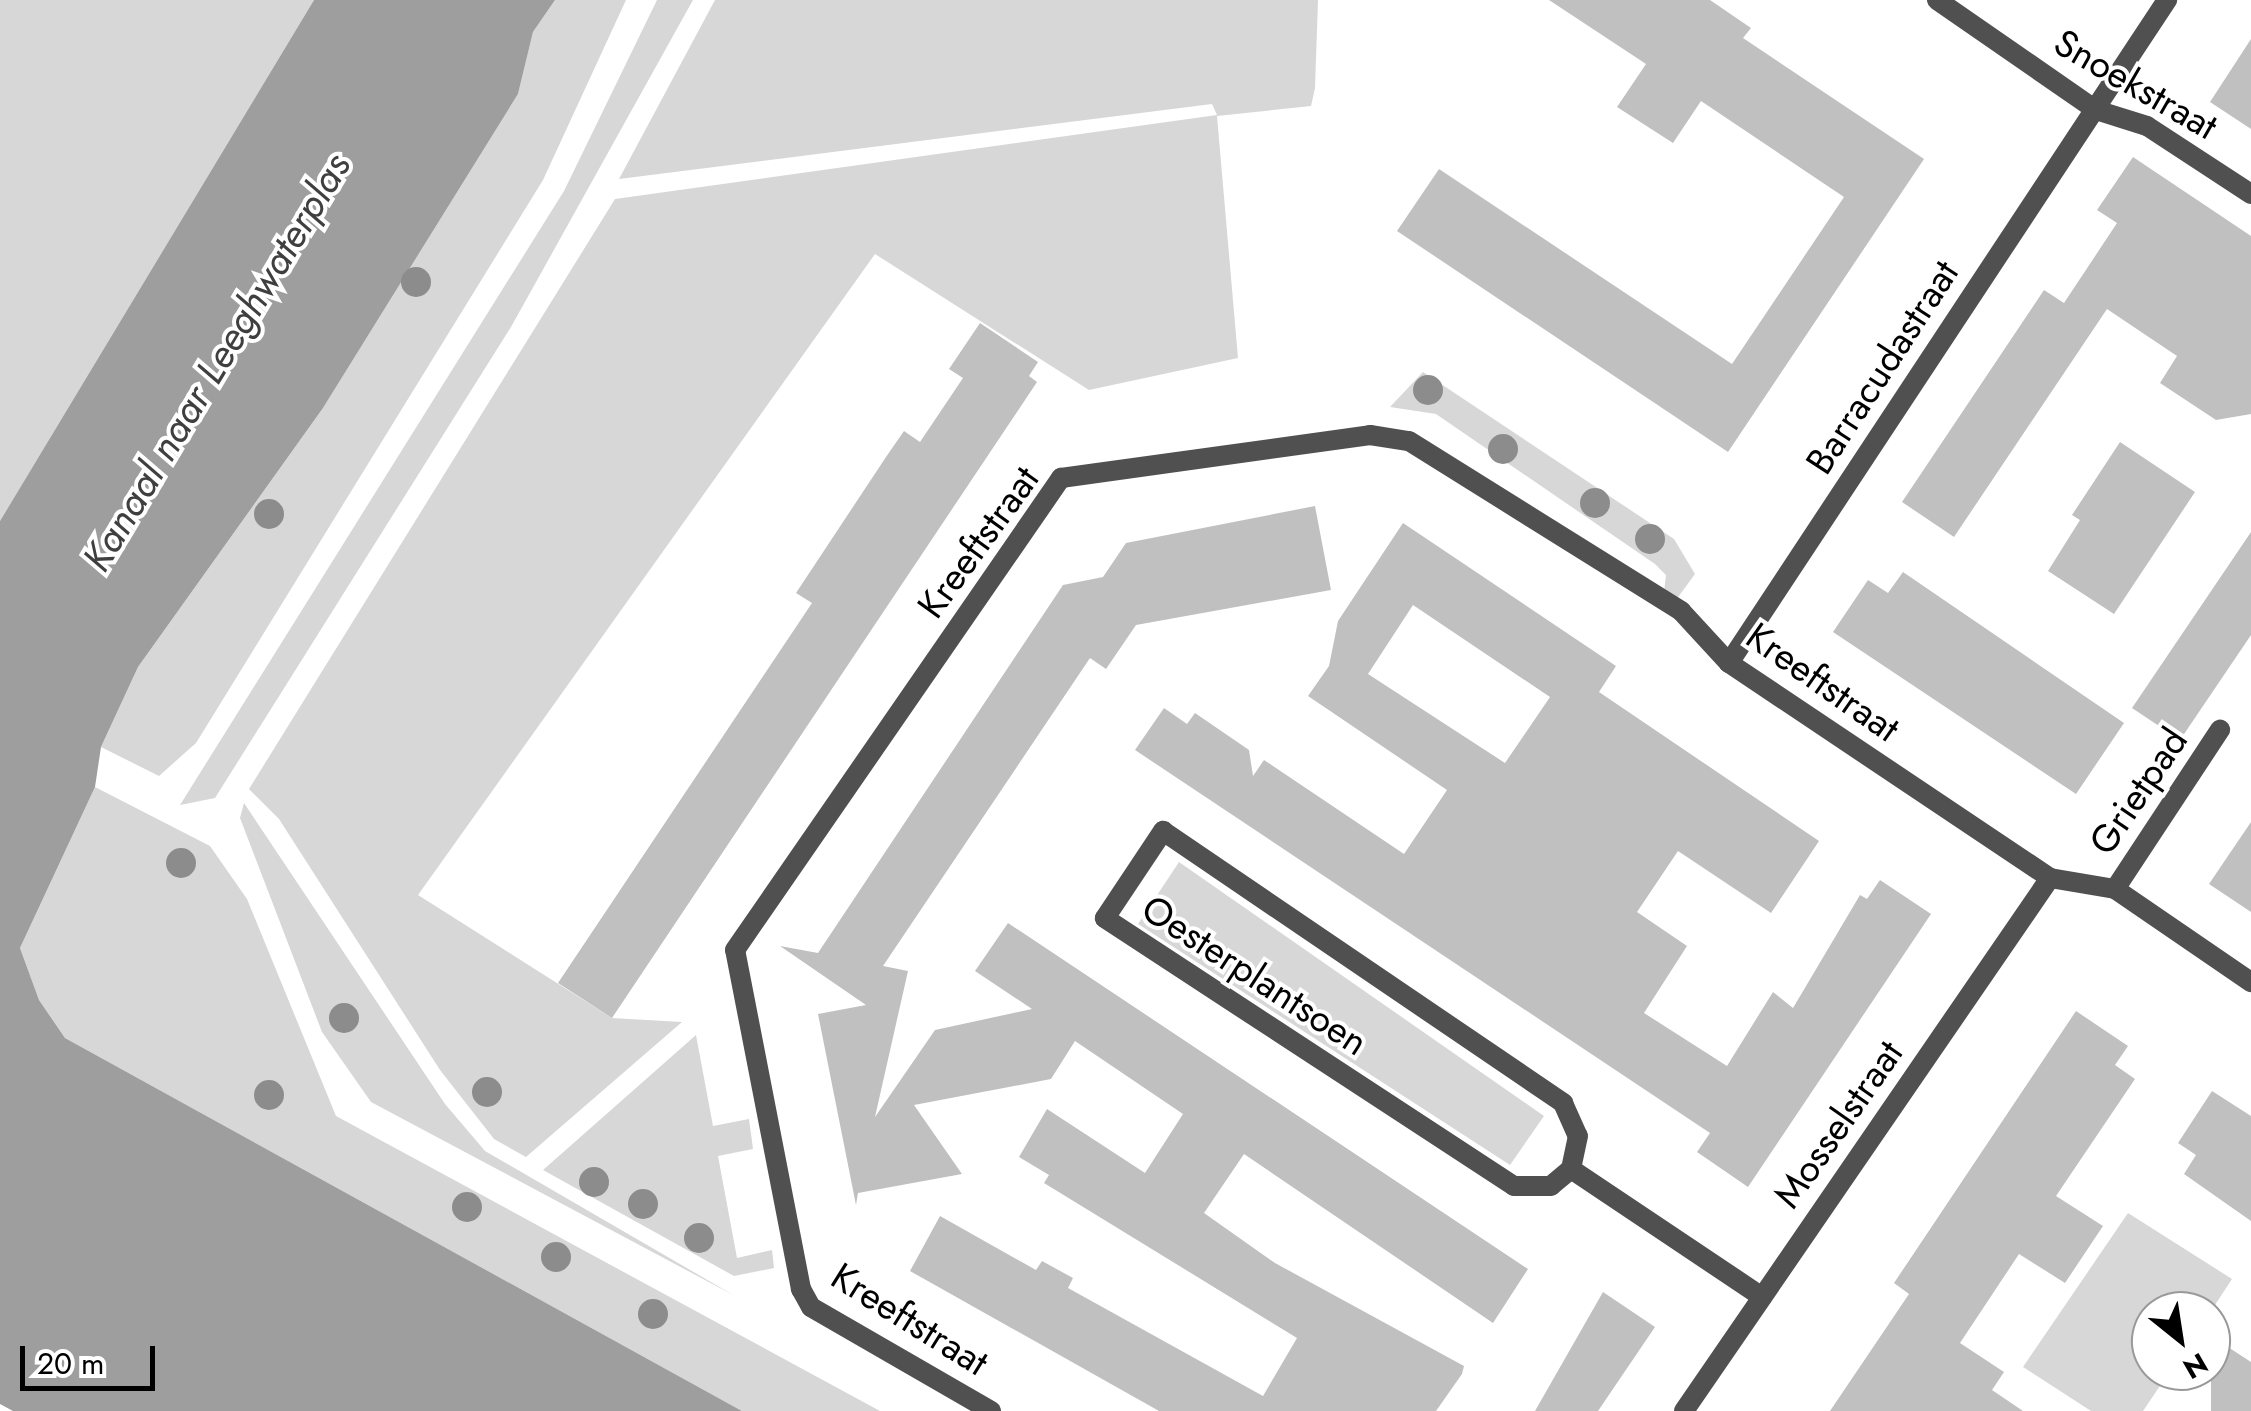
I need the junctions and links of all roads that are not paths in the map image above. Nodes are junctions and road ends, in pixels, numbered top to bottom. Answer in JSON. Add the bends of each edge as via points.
{"nodes":[{"id":1,"x":1936,"y":0,"type":"edge"},
{"id":2,"x":2167,"y":0,"type":"edge"},
{"id":3,"x":2096,"y":110,"type":"junction"},
{"id":4,"x":2251,"y":194,"type":"edge"},
{"id":5,"x":1729,"y":664,"type":"junction"},
{"id":6,"x":2220,"y":730,"type":"dead end"},
{"id":7,"x":2050,"y":878,"type":"junction"},
{"id":8,"x":2114,"y":890,"type":"junction"},
{"id":9,"x":2251,"y":982,"type":"edge"},
{"id":10,"x":1571,"y":1169,"type":"junction"},
{"id":11,"x":1762,"y":1296,"type":"junction"},
{"id":12,"x":991,"y":1411,"type":"edge"},
{"id":13,"x":1684,"y":1411,"type":"edge"}],
"edges":[{"from":1,"to":3,"type":"street","name":"Snoekstraat"},
{"from":2,"to":3,"type":"street","name":"Barracudastraat"},
{"from":3,"to":4,"type":"street","name":"Snoekstraat","via":[[2147,126]]},
{"from":3,"to":5,"type":"street","name":"Barracudastraat"},
{"from":5,"to":7,"type":"street","name":"Kreeftstraat"},
{"from":5,"to":12,"type":"street","name":"Kreeftstraat","via":[[1681,611],[1409,441],[1370,435],[1061,478],[735,950],[800,1289],[811,1307]]},
{"from":6,"to":8,"type":"street","name":"Grietpad"},
{"from":7,"to":8,"type":"street"},
{"from":7,"to":11,"type":"street","name":"Mosselstraat"},
{"from":8,"to":9,"type":"street"},
{"from":10,"to":10,"type":"street","name":"Oesterplantsoen","via":[[1552,1186],[1514,1186],[1105,918],[1163,831],[1563,1103],[1578,1136]]},
{"from":10,"to":11,"type":"street"},
{"from":11,"to":13,"type":"street","name":"Mosselstraat"}]}
